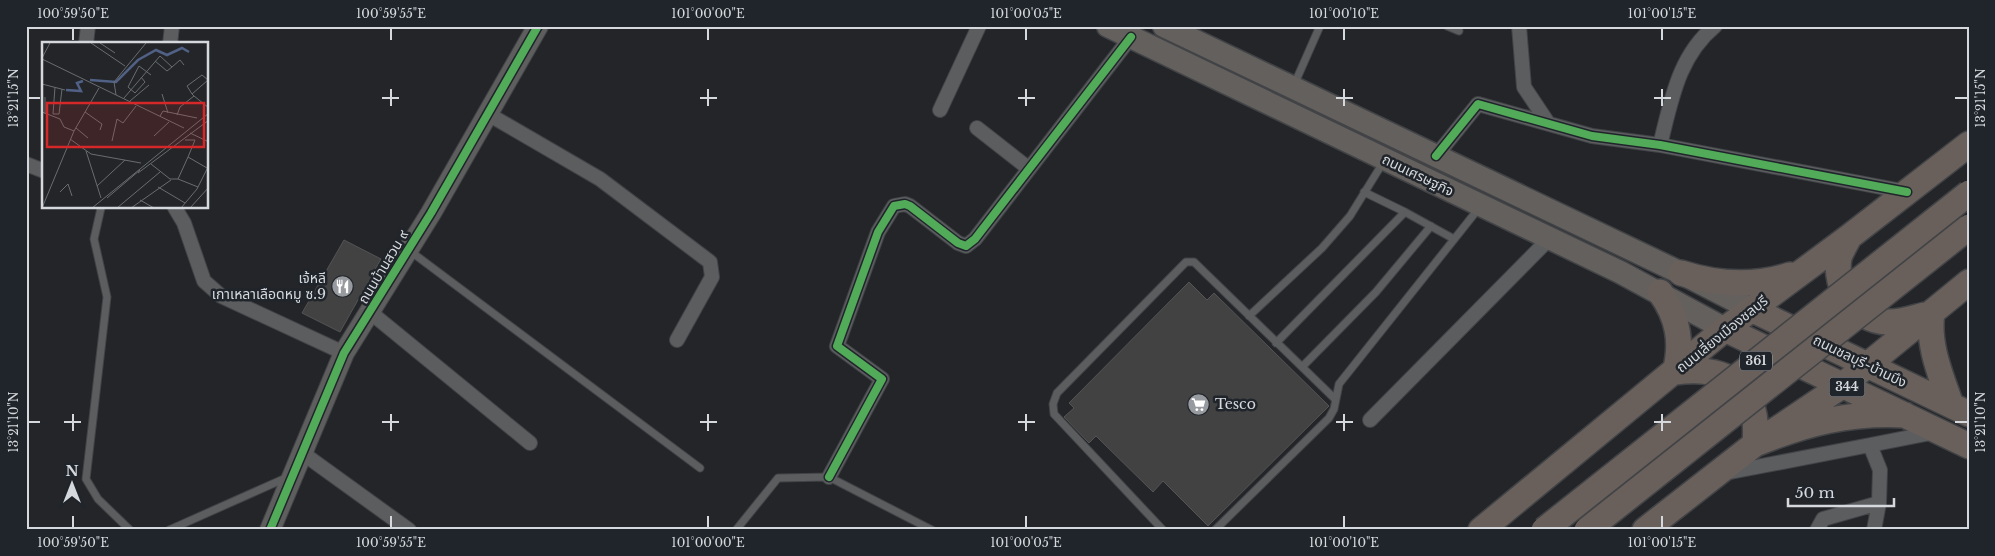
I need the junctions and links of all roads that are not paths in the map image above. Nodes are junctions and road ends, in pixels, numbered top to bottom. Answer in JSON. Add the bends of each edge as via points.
{"nodes":[{"id":1,"x":88,"y":26,"type":"edge"},
{"id":2,"x":172,"y":26,"type":"edge"},
{"id":3,"x":538,"y":26,"type":"edge"},
{"id":4,"x":979,"y":26,"type":"edge"},
{"id":5,"x":1108,"y":26,"type":"edge"},
{"id":6,"x":1164,"y":26,"type":"edge"},
{"id":7,"x":1320,"y":26,"type":"edge"},
{"id":8,"x":1447,"y":26,"type":"edge"},
{"id":9,"x":1519,"y":26,"type":"edge"},
{"id":10,"x":1715,"y":26,"type":"edge"},
{"id":11,"x":1459,"y":32,"type":"dead end"},
{"id":12,"x":1131,"y":37,"type":"junction"},
{"id":13,"x":86,"y":42,"type":"edge"},
{"id":14,"x":170,"y":42,"type":"edge"},
{"id":15,"x":1292,"y":87,"type":"junction"},
{"id":16,"x":940,"y":110,"type":"dead end"},
{"id":17,"x":1282,"y":110,"type":"junction"},
{"id":18,"x":488,"y":114,"type":"junction"},
{"id":19,"x":1548,"y":123,"type":"junction"},
{"id":20,"x":977,"y":128,"type":"dead end"},
{"id":21,"x":1969,"y":144,"type":"edge"},
{"id":22,"x":1660,"y":145,"type":"junction"},
{"id":23,"x":1436,"y":156,"type":"junction"},
{"id":24,"x":1385,"y":159,"type":"junction"},
{"id":25,"x":26,"y":164,"type":"edge"},
{"id":26,"x":1028,"y":168,"type":"junction"},
{"id":27,"x":42,"y":170,"type":"edge"},
{"id":28,"x":1364,"y":192,"type":"junction"},
{"id":29,"x":1907,"y":192,"type":"junction"},
{"id":30,"x":1969,"y":193,"type":"edge"},
{"id":31,"x":1481,"y":205,"type":"junction"},
{"id":32,"x":101,"y":209,"type":"edge"},
{"id":33,"x":176,"y":209,"type":"edge"},
{"id":34,"x":1405,"y":212,"type":"junction"},
{"id":35,"x":1430,"y":226,"type":"junction"},
{"id":36,"x":1969,"y":227,"type":"edge"},
{"id":37,"x":1849,"y":237,"type":"junction"},
{"id":38,"x":1550,"y":238,"type":"junction"},
{"id":39,"x":1454,"y":239,"type":"junction"},
{"id":40,"x":408,"y":250,"type":"junction"},
{"id":41,"x":1812,"y":265,"type":"junction"},
{"id":42,"x":1680,"y":272,"type":"junction"},
{"id":43,"x":1969,"y":282,"type":"edge"},
{"id":44,"x":1660,"y":292,"type":"junction"},
{"id":45,"x":1751,"y":310,"type":"junction"},
{"id":46,"x":370,"y":312,"type":"junction"},
{"id":47,"x":1932,"y":312,"type":"junction"},
{"id":48,"x":1249,"y":316,"type":"junction"},
{"id":49,"x":1725,"y":329,"type":"junction"},
{"id":50,"x":677,"y":340,"type":"dead end"},
{"id":51,"x":1276,"y":343,"type":"junction"},
{"id":52,"x":344,"y":353,"type":"junction"},
{"id":53,"x":1868,"y":365,"type":"junction"},
{"id":54,"x":1302,"y":368,"type":"junction"},
{"id":55,"x":1675,"y":372,"type":"junction"},
{"id":56,"x":1843,"y":385,"type":"junction"},
{"id":57,"x":1335,"y":400,"type":"junction"},
{"id":58,"x":1960,"y":410,"type":"edge"},
{"id":59,"x":1905,"y":415,"type":"junction"},
{"id":60,"x":1370,"y":420,"type":"dead end"},
{"id":61,"x":1939,"y":432,"type":"junction"},
{"id":62,"x":530,"y":443,"type":"dead end"},
{"id":63,"x":1755,"y":444,"type":"junction"},
{"id":64,"x":1870,"y":445,"type":"junction"},
{"id":65,"x":1969,"y":446,"type":"edge"},
{"id":66,"x":301,"y":452,"type":"junction"},
{"id":67,"x":700,"y":468,"type":"dead end"},
{"id":68,"x":1715,"y":475,"type":"junction"},
{"id":69,"x":292,"y":476,"type":"junction"},
{"id":70,"x":829,"y":477,"type":"junction"},
{"id":71,"x":1879,"y":503,"type":"junction"},
{"id":72,"x":130,"y":530,"type":"edge"},
{"id":73,"x":169,"y":530,"type":"edge"},
{"id":74,"x":270,"y":530,"type":"edge"},
{"id":75,"x":409,"y":530,"type":"edge"},
{"id":76,"x":736,"y":530,"type":"edge"},
{"id":77,"x":932,"y":530,"type":"edge"},
{"id":78,"x":1163,"y":530,"type":"edge"},
{"id":79,"x":1215,"y":530,"type":"edge"},
{"id":80,"x":1481,"y":530,"type":"edge"},
{"id":81,"x":1544,"y":530,"type":"edge"},
{"id":82,"x":1587,"y":530,"type":"edge"},
{"id":83,"x":1645,"y":530,"type":"edge"},
{"id":84,"x":1817,"y":530,"type":"edge"},
{"id":85,"x":1874,"y":530,"type":"edge"}],
"edges":[{"from":1,"to":13,"type":"street"},
{"from":2,"to":14,"type":"street"},
{"from":3,"to":18,"type":"street","name":"ถนนบ้านสวน ๙"},
{"from":4,"to":16,"type":"street"},
{"from":5,"to":12,"type":"main road","name":"ถนนเศรษฐกิจ"},
{"from":6,"to":15,"type":"main road","name":"ถนนเศรษฐกิจ"},
{"from":7,"to":15,"type":"lane"},
{"from":8,"to":11,"type":"lane"},
{"from":9,"to":19,"type":"street","via":[[1524,87]]},
{"from":10,"to":22,"type":"street","via":[[1690,52],[1678,78]]},
{"from":12,"to":17,"type":"main road","name":"ถนนเศรษฐกิจ"},
{"from":12,"to":26,"type":"street"},
{"from":15,"to":17,"type":"main road"},
{"from":15,"to":23,"type":"main road","name":"ถนนเศรษฐกิจ"},
{"from":17,"to":24,"type":"main road","name":"ถนนเศรษฐกิจ"},
{"from":18,"to":40,"type":"street","name":"ถนนบ้านสวน ๙"},
{"from":18,"to":50,"type":"street","via":[[600,179],[710,262],[712,278]]},
{"from":19,"to":22,"type":"street","via":[[1592,136]]},
{"from":19,"to":23,"type":"street","via":[[1478,104]]},
{"from":20,"to":26,"type":"street"},
{"from":21,"to":29,"type":"highway","name":"ถนนเลี่ยงเมืองชลบุรี"},
{"from":22,"to":29,"type":"street"},
{"from":23,"to":42,"type":"main road","name":"ถนนเศรษฐกิจ"},
{"from":24,"to":28,"type":"lane"},
{"from":24,"to":31,"type":"main road","name":"ถนนเศรษฐกิจ"},
{"from":25,"to":27,"type":"street"},
{"from":26,"to":70,"type":"street","via":[[975,239],[966,246],[910,206],[894,206],[878,232],[837,346],[882,379]]},
{"from":28,"to":34,"type":"lane"},
{"from":28,"to":48,"type":"lane","via":[[1350,216],[1322,248]]},
{"from":29,"to":37,"type":"highway","name":"ถนนเลี่ยงเมืองชลบุรี"},
{"from":30,"to":81,"type":"highway","number":"361","bridge":true},
{"from":31,"to":38,"type":"main road","name":"ถนนเศรษฐกิจ"},
{"from":31,"to":39,"type":"lane"},
{"from":32,"to":72,"type":"lane","via":[[94,239],[107,297],[86,479],[98,499]]},
{"from":33,"to":52,"type":"street","via":[[184,223],[204,281],[221,296]]},
{"from":34,"to":35,"type":"lane"},
{"from":34,"to":51,"type":"lane"},
{"from":35,"to":39,"type":"lane"},
{"from":35,"to":54,"type":"lane","via":[[1376,292]]},
{"from":36,"to":82,"type":"highway","number":"361","bridge":true},
{"from":37,"to":41,"type":"highway","name":"ถนนเลี่ยงเมืองชลบุรี"},
{"from":37,"to":47,"type":"highway","via":[[1839,258],[1839,280],[1848,301],[1865,316],[1886,322],[1908,320]]},
{"from":38,"to":44,"type":"main road","name":"ถนนเศรษฐกิจ"},
{"from":38,"to":60,"type":"street"},
{"from":39,"to":57,"type":"lane","via":[[1339,384]]},
{"from":40,"to":46,"type":"street","name":"ถนนบ้านสวน ๙"},
{"from":40,"to":67,"type":"lane"},
{"from":41,"to":42,"type":"highway","via":[[1757,283],[1718,283]]},
{"from":41,"to":45,"type":"highway","name":"ถนนเลี่ยงเมืองชลบุรี"},
{"from":42,"to":45,"type":"main road","name":"ถนนเศรษฐกิจ"},
{"from":43,"to":47,"type":"highway"},
{"from":44,"to":49,"type":"main road","name":"ถนนเศรษฐกิจ"},
{"from":44,"to":55,"type":"highway","via":[[1678,330]]},
{"from":45,"to":49,"type":"highway","name":"ถนนเลี่ยงเมืองชลบุรี"},
{"from":45,"to":53,"type":"highway","name":"ถนนชลบุรี-บ้านบึง","number":"344"},
{"from":46,"to":52,"type":"street","name":"ถนนบ้านสวน ๙"},
{"from":46,"to":62,"type":"street"},
{"from":47,"to":53,"type":"highway"},
{"from":47,"to":58,"type":"highway","via":[[1934,356]]},
{"from":48,"to":51,"type":"lane"},
{"from":48,"to":78,"type":"lane","via":[[1194,262],[1186,262],[1057,393],[1054,414]]},
{"from":49,"to":55,"type":"highway","name":"ถนนเลี่ยงเมืองชลบุรี"},
{"from":49,"to":56,"type":"highway","name":"ถนนชลบุรี-บ้านบึง","number":"344"},
{"from":51,"to":54,"type":"lane"},
{"from":52,"to":66,"type":"street","name":"ถนนบ้านสวน ๙"},
{"from":53,"to":56,"type":"highway"},
{"from":53,"to":58,"type":"highway","name":"ถนนชลบุรี-บ้านบึง","number":"344"},
{"from":54,"to":57,"type":"lane"},
{"from":55,"to":63,"type":"highway","via":[[1714,371],[1731,379],[1745,392],[1754,408]]},
{"from":55,"to":80,"type":"highway","name":"ถนนเลี่ยงเมืองชลบุรี"},
{"from":56,"to":59,"type":"highway","name":"ถนนชลบุรี-บ้านบึง","number":"344"},
{"from":56,"to":63,"type":"highway"},
{"from":57,"to":79,"type":"lane","via":[[1329,418]]},
{"from":59,"to":61,"type":"highway","name":"ถนนชลบุรี-บ้านบึง","number":"344"},
{"from":59,"to":63,"type":"highway","via":[[1853,415],[1827,419]]},
{"from":61,"to":64,"type":"street"},
{"from":61,"to":65,"type":"highway","name":"ถนนชลบุรี-บ้านบึง","number":"344"},
{"from":63,"to":68,"type":"highway"},
{"from":64,"to":68,"type":"street"},
{"from":64,"to":71,"type":"street","via":[[1880,470]]},
{"from":66,"to":69,"type":"street","name":"ถนนบ้านสวน ๙"},
{"from":66,"to":75,"type":"street"},
{"from":68,"to":83,"type":"highway"},
{"from":69,"to":73,"type":"lane"},
{"from":69,"to":74,"type":"street","name":"ถนนบ้านสวน ๙"},
{"from":70,"to":76,"type":"lane","via":[[778,478]]},
{"from":70,"to":77,"type":"lane"},
{"from":71,"to":84,"type":"street","via":[[1823,519]]},
{"from":71,"to":85,"type":"street"}]}
